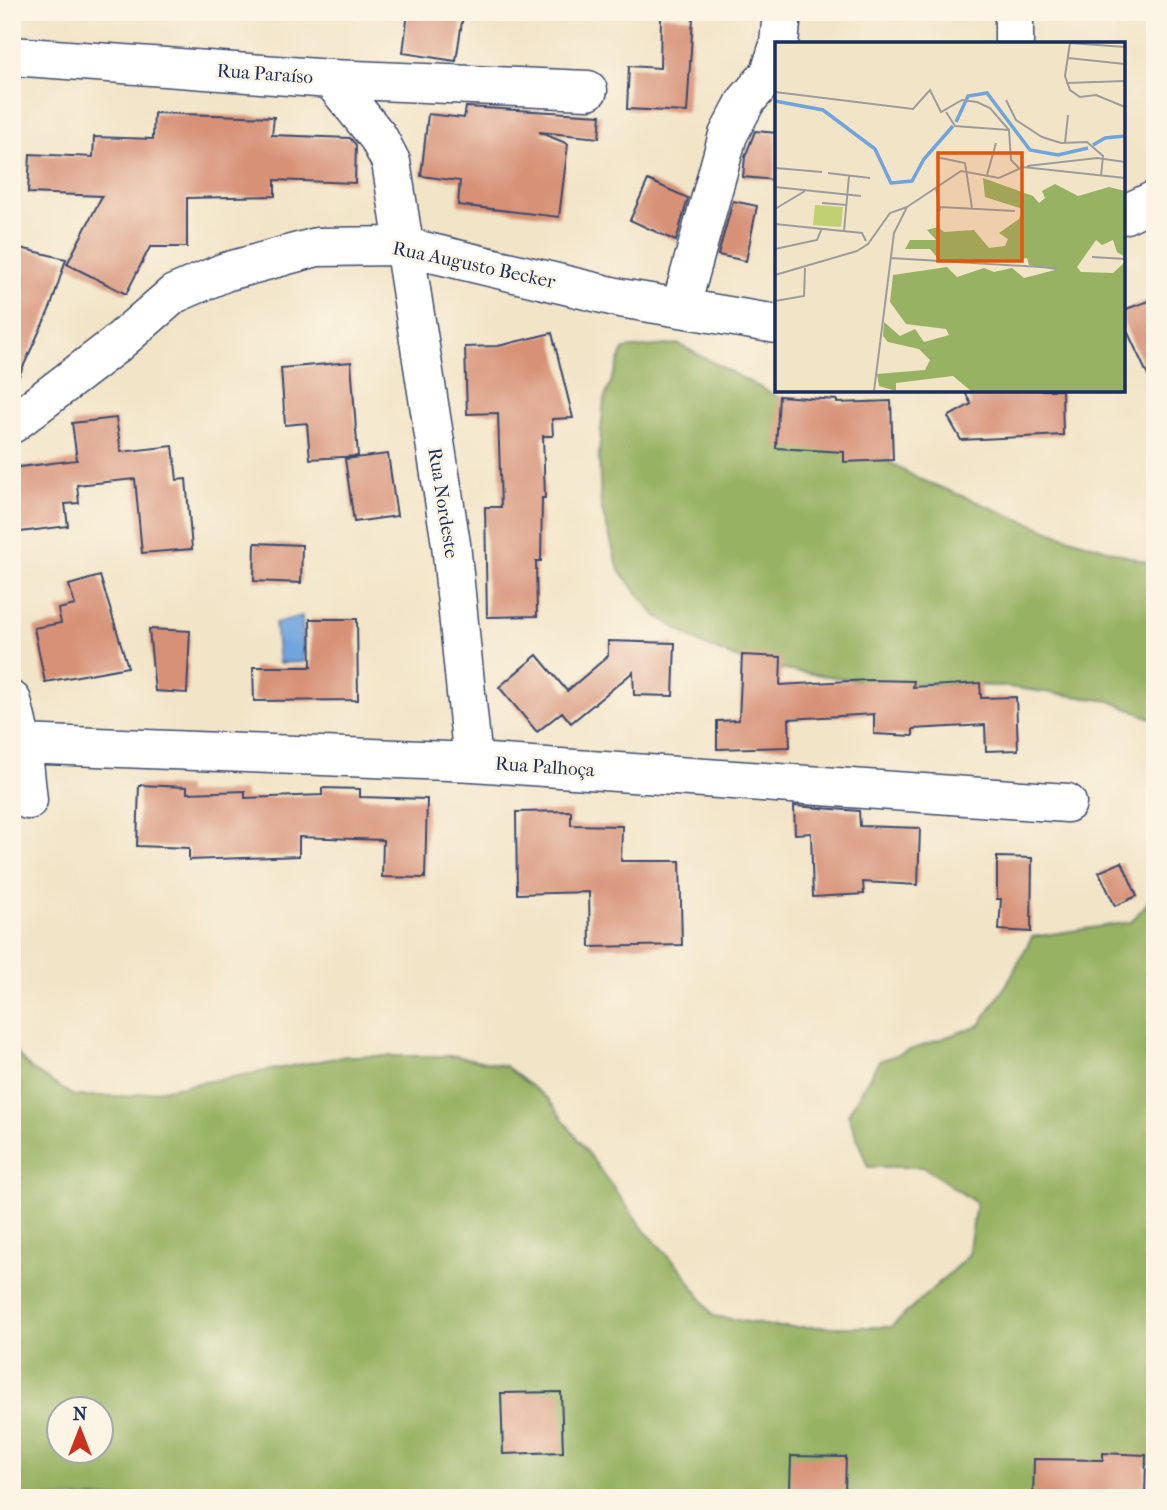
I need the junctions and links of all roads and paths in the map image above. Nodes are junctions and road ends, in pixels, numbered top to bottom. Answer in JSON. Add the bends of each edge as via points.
{"nodes":[{"id":1,"x":782,"y":12,"type":"edge"},
{"id":2,"x":1014,"y":12,"type":"edge"},
{"id":3,"x":779,"y":42,"type":"edge"},
{"id":4,"x":1014,"y":42,"type":"edge"},
{"id":5,"x":12,"y":56,"type":"edge"},
{"id":6,"x":775,"y":57,"type":"edge"},
{"id":7,"x":331,"y":79,"type":"junction"},
{"id":8,"x":588,"y":90,"type":"dead end"},
{"id":9,"x":402,"y":246,"type":"junction"},
{"id":10,"x":681,"y":306,"type":"junction"},
{"id":11,"x":775,"y":324,"type":"edge"},
{"id":12,"x":12,"y":424,"type":"edge"},
{"id":13,"x":12,"y":701,"type":"edge"},
{"id":14,"x":22,"y":744,"type":"junction"},
{"id":15,"x":473,"y":762,"type":"junction"},
{"id":16,"x":28,"y":800,"type":"dead end"},
{"id":17,"x":1067,"y":803,"type":"dead end"}],
"edges":[{"from":1,"to":3,"type":"street"},
{"from":2,"to":4,"type":"street"},
{"from":5,"to":7,"type":"street","name":"Rua Paraíso"},
{"from":6,"to":10,"type":"street","via":[[770,73],[746,102],[728,135]]},
{"from":7,"to":8,"type":"street"},
{"from":7,"to":9,"type":"street","name":"Rua Paraíso","via":[[378,137],[391,162]]},
{"from":9,"to":10,"type":"street","name":"Rua Augusto Becker","via":[[620,298]]},
{"from":9,"to":12,"type":"street","name":"Rua Augusto Becker","via":[[317,247],[225,272],[174,294]]},
{"from":9,"to":15,"type":"street","name":"Rua Nordeste","via":[[450,544]]},
{"from":10,"to":11,"type":"street","name":"Rua Augusto Becker"},
{"from":13,"to":14,"type":"street"},
{"from":14,"to":15,"type":"street","name":"Rua Palhoça"},
{"from":14,"to":16,"type":"street"},
{"from":15,"to":17,"type":"street","name":"Rua Palhoça"}]}
